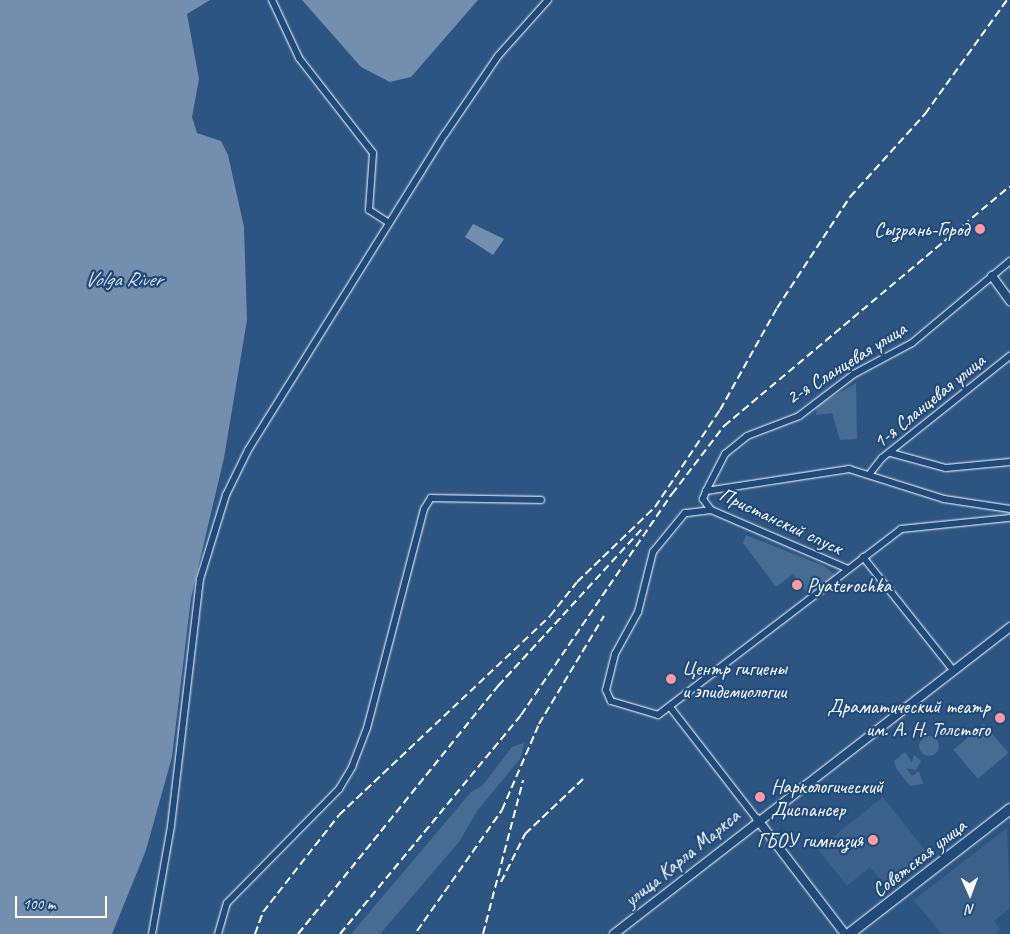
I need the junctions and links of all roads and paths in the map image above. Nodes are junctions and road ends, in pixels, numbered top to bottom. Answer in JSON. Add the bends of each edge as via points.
{"nodes":[{"id":1,"x":272,"y":0,"type":"edge"},
{"id":2,"x":548,"y":0,"type":"edge"},
{"id":3,"x":390,"y":223,"type":"junction"},
{"id":4,"x":1010,"y":261,"type":"edge"},
{"id":5,"x":992,"y":276,"type":"junction"},
{"id":6,"x":1010,"y":300,"type":"edge"},
{"id":7,"x":1010,"y":356,"type":"edge"},
{"id":8,"x":891,"y":453,"type":"junction"},
{"id":9,"x":1010,"y":462,"type":"edge"},
{"id":10,"x":871,"y":472,"type":"junction"},
{"id":11,"x":706,"y":491,"type":"junction"},
{"id":12,"x":703,"y":499,"type":"joint"},
{"id":13,"x":541,"y":500,"type":"dead end"},
{"id":14,"x":1010,"y":509,"type":"edge"},
{"id":15,"x":711,"y":510,"type":"junction"},
{"id":16,"x":1010,"y":518,"type":"edge"},
{"id":17,"x":863,"y":557,"type":"junction"},
{"id":18,"x":848,"y":569,"type":"junction"},
{"id":19,"x":1010,"y":627,"type":"edge"},
{"id":20,"x":953,"y":670,"type":"junction"},
{"id":21,"x":670,"y":707,"type":"junction"},
{"id":22,"x":1010,"y":809,"type":"edge"},
{"id":23,"x":757,"y":819,"type":"junction"},
{"id":24,"x":152,"y":934,"type":"edge"},
{"id":25,"x":218,"y":934,"type":"edge"},
{"id":26,"x":614,"y":934,"type":"edge"},
{"id":27,"x":845,"y":934,"type":"edge"},
{"id":28,"x":849,"y":934,"type":"edge"}],
"edges":[{"from":1,"to":3,"type":"street","via":[[299,58],[373,153],[369,210]]},
{"from":2,"to":3,"type":"street","via":[[498,56]]},
{"from":3,"to":24,"type":"street","via":[[248,450],[211,532],[200,579],[171,826]]},
{"from":4,"to":5,"type":"street","name":"2-я Сланцевая улица"},
{"from":5,"to":6,"type":"street"},
{"from":5,"to":11,"type":"street","name":"2-я Сланцевая улица","via":[[904,348],[854,374],[798,416],[747,436],[721,460]]},
{"from":7,"to":8,"type":"street","name":"1-я Сланцевая улица"},
{"from":8,"to":9,"type":"street","via":[[946,468]]},
{"from":8,"to":10,"type":"street","name":"1-я Сланцевая улица"},
{"from":10,"to":11,"type":"street","via":[[815,472]]},
{"from":10,"to":14,"type":"street","via":[[888,483],[944,499]]},
{"from":11,"to":12,"type":"street","name":"2-я Сланцевая улица"},
{"from":12,"to":15,"type":"street","name":"Пристанский спуск"},
{"from":13,"to":25,"type":"street","via":[[431,498],[424,509],[367,728],[352,767],[339,789],[228,903]]},
{"from":15,"to":18,"type":"street","name":"Пристанский спуск"},
{"from":15,"to":21,"type":"street","via":[[685,513],[653,552],[638,612],[615,654],[606,690],[612,701],[654,717]]},
{"from":16,"to":17,"type":"street","via":[[901,528]]},
{"from":17,"to":18,"type":"street"},
{"from":17,"to":20,"type":"street"},
{"from":18,"to":21,"type":"street"},
{"from":19,"to":20,"type":"street","name":"улица Карла Маркса"},
{"from":20,"to":23,"type":"street","name":"улица Карла Маркса"},
{"from":21,"to":23,"type":"street"},
{"from":22,"to":28,"type":"main road","name":"Советская улица"},
{"from":23,"to":26,"type":"street","name":"улица Карла Маркса"},
{"from":23,"to":27,"type":"street"}]}
